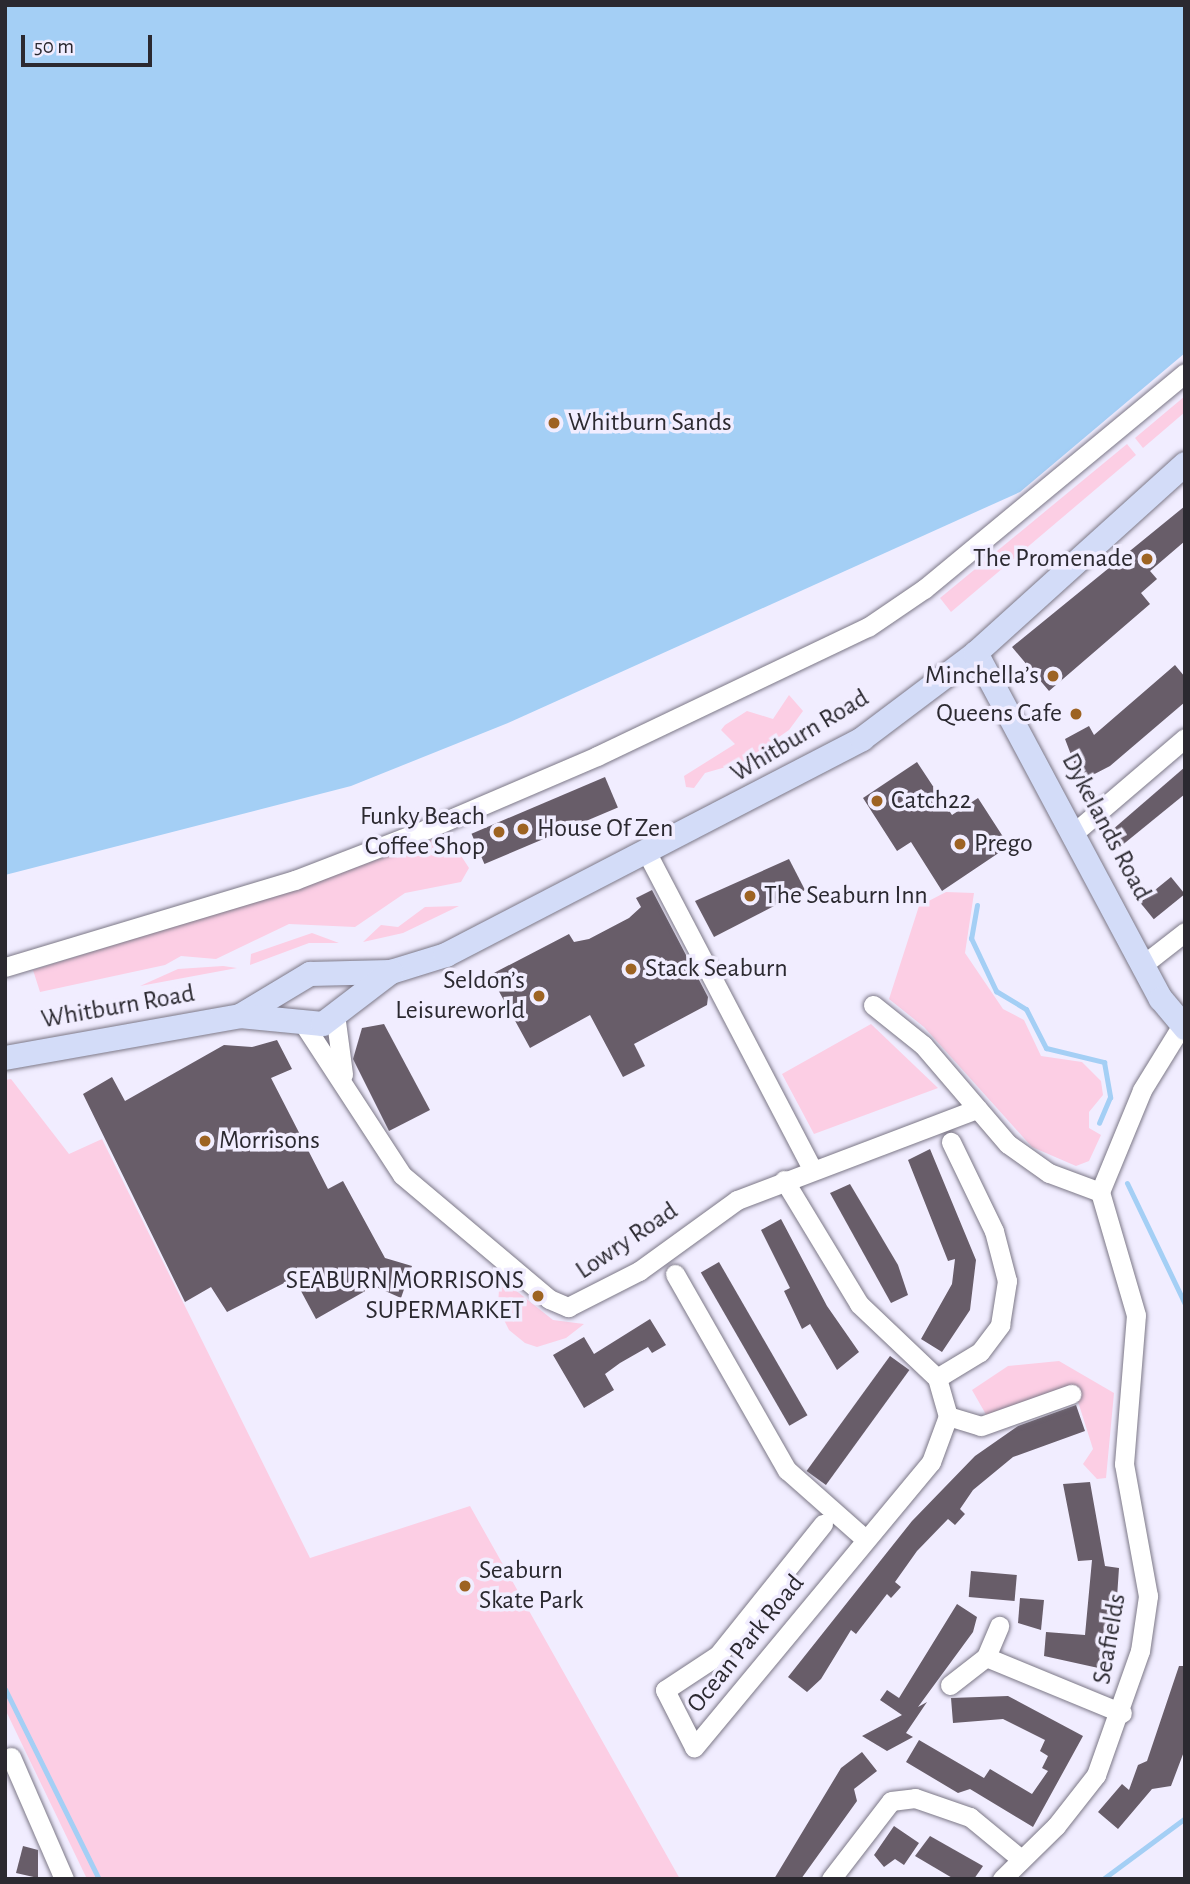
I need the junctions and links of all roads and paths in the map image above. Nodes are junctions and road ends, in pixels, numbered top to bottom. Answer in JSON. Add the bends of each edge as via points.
{"nodes":[{"id":1,"x":1185,"y":373,"type":"edge"},
{"id":2,"x":1185,"y":464,"type":"edge"},
{"id":3,"x":976,"y":653,"type":"junction"},
{"id":4,"x":1185,"y":738,"type":"edge"},
{"id":5,"x":1076,"y":831,"type":"junction"},
{"id":6,"x":648,"y":855,"type":"junction"},
{"id":7,"x":1185,"y":932,"type":"edge"},
{"id":8,"x":1144,"y":964,"type":"junction"},
{"id":9,"x":5,"y":967,"type":"edge"},
{"id":10,"x":391,"y":972,"type":"junction"},
{"id":11,"x":309,"y":977,"type":"junction"},
{"id":12,"x":873,"y":1005,"type":"dead end"},
{"id":13,"x":337,"y":1012,"type":"junction"},
{"id":14,"x":240,"y":1016,"type":"junction"},
{"id":15,"x":300,"y":1021,"type":"junction"},
{"id":16,"x":1183,"y":1027,"type":"edge"},
{"id":17,"x":5,"y":1058,"type":"edge"},
{"id":18,"x":344,"y":1079,"type":"junction"},
{"id":19,"x":976,"y":1109,"type":"junction"},
{"id":20,"x":951,"y":1142,"type":"dead end"},
{"id":21,"x":812,"y":1168,"type":"junction"},
{"id":22,"x":785,"y":1180,"type":"junction"},
{"id":23,"x":1100,"y":1192,"type":"junction"},
{"id":24,"x":675,"y":1274,"type":"dead end"},
{"id":25,"x":937,"y":1378,"type":"junction"},
{"id":26,"x":1071,"y":1394,"type":"dead end"},
{"id":27,"x":948,"y":1416,"type":"junction"},
{"id":28,"x":823,"y":1524,"type":"dead end"},
{"id":29,"x":865,"y":1539,"type":"junction"},
{"id":30,"x":999,"y":1626,"type":"dead end"},
{"id":31,"x":985,"y":1657,"type":"junction"},
{"id":32,"x":950,"y":1685,"type":"dead end"},
{"id":33,"x":1122,"y":1713,"type":"junction"},
{"id":34,"x":11,"y":1757,"type":"dead end"},
{"id":35,"x":1021,"y":1858,"type":"junction"},
{"id":36,"x":64,"y":1879,"type":"edge"},
{"id":37,"x":831,"y":1879,"type":"edge"},
{"id":38,"x":1002,"y":1879,"type":"edge"}],
"edges":[{"from":1,"to":9,"type":"street","via":[[924,589],[868,627],[597,757],[427,829],[295,880]]},
{"from":2,"to":3,"type":"main road","name":"Whitburn Road"},
{"from":3,"to":5,"type":"main road","name":"Dykelands Road"},
{"from":3,"to":6,"type":"main road","name":"Whitburn Road","via":[[862,739]]},
{"from":4,"to":5,"type":"street"},
{"from":5,"to":8,"type":"main road","name":"Dykelands Road"},
{"from":6,"to":10,"type":"main road","name":"Whitburn Road","via":[[446,955]]},
{"from":6,"to":21,"type":"street"},
{"from":7,"to":8,"type":"street"},
{"from":8,"to":16,"type":"main road","name":"Dykelands Road"},
{"from":10,"to":11,"type":"main road"},
{"from":10,"to":13,"type":"main road"},
{"from":11,"to":13,"type":"main road","via":[[338,988]]},
{"from":11,"to":14,"type":"main road"},
{"from":11,"to":15,"type":"main road","via":[[290,992]]},
{"from":12,"to":19,"type":"street","via":[[923,1045]]},
{"from":13,"to":15,"type":"main road","via":[[323,1024]]},
{"from":13,"to":18,"type":"street","name":"Lowry Road"},
{"from":14,"to":15,"type":"main road"},
{"from":14,"to":17,"type":"main road","name":"Whitburn Road"},
{"from":15,"to":18,"type":"street","name":"Lowry Road"},
{"from":16,"to":23,"type":"street","via":[[1142,1090]]},
{"from":18,"to":22,"type":"street","name":"Lowry Road","via":[[402,1175],[549,1299],[568,1307],[639,1271],[737,1200]]},
{"from":19,"to":21,"type":"street","name":"Lowry Road"},
{"from":19,"to":23,"type":"street","via":[[1008,1144],[1049,1173]]},
{"from":20,"to":25,"type":"street","via":[[993,1231],[1007,1281],[993,1334],[980,1352]]},
{"from":21,"to":22,"type":"street","name":"Lowry Road"},
{"from":22,"to":25,"type":"street","via":[[859,1304]]},
{"from":23,"to":33,"type":"street","name":"Seafields","via":[[1136,1315],[1124,1464],[1148,1596]]},
{"from":24,"to":29,"type":"street","via":[[787,1470]]},
{"from":25,"to":27,"type":"street"},
{"from":26,"to":27,"type":"street","via":[[981,1426]]},
{"from":27,"to":29,"type":"street","name":"Ocean Park Road","via":[[931,1462]]},
{"from":28,"to":29,"type":"street","name":"Ocean Park Road","via":[[718,1655],[665,1690],[694,1747]]},
{"from":30,"to":31,"type":"street"},
{"from":31,"to":32,"type":"street"},
{"from":31,"to":33,"type":"street"},
{"from":33,"to":35,"type":"street","name":"Seafields","via":[[1096,1775]]},
{"from":34,"to":36,"type":"street"},
{"from":35,"to":37,"type":"street","via":[[970,1817],[915,1798],[891,1801]]},
{"from":35,"to":38,"type":"street","name":"Seafields"}]}
